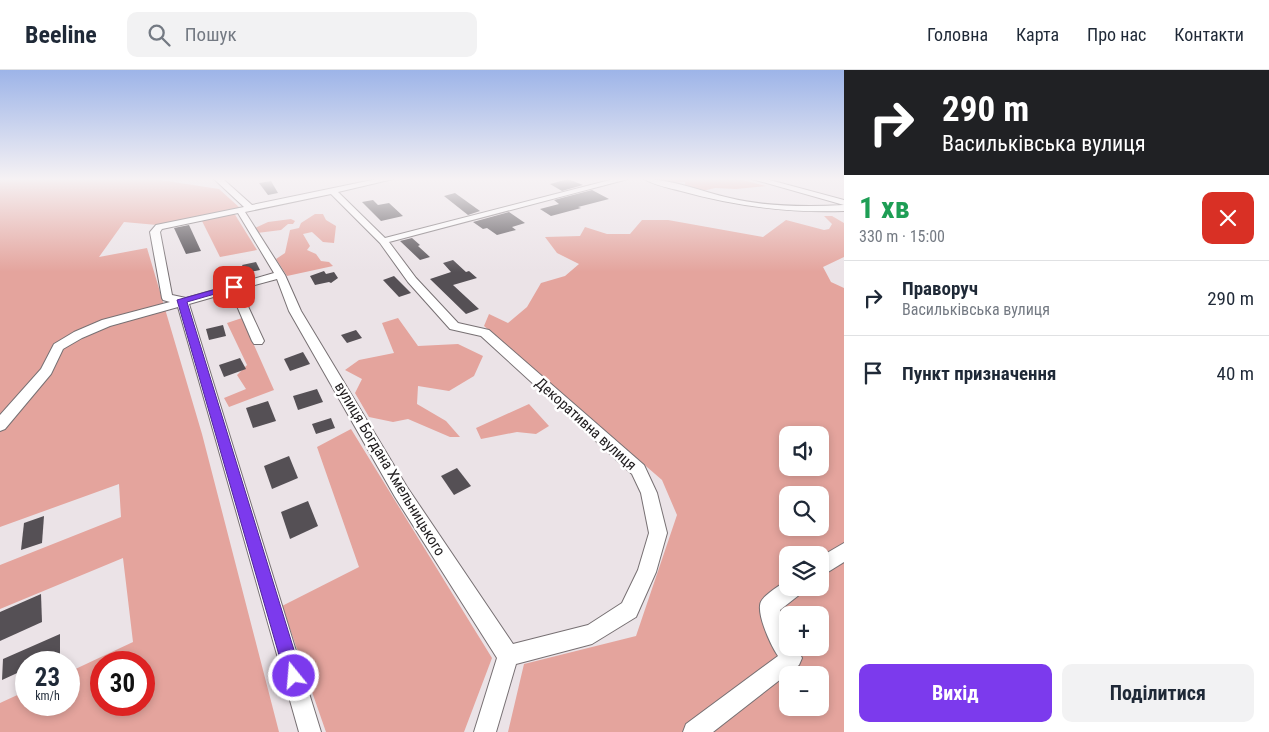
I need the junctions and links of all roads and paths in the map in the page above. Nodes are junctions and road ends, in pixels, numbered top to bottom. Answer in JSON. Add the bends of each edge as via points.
{"nodes":[{"id":1,"x":240,"y":210,"type":"edge"},
{"id":2,"x":244,"y":210,"type":"edge"},
{"id":3,"x":352,"y":210,"type":"edge"},
{"id":4,"x":504,"y":210,"type":"edge"},
{"id":5,"x":383,"y":241,"type":"junction"},
{"id":6,"x":280,"y":275,"type":"junction"},
{"id":7,"x":234,"y":287,"type":"junction"},
{"id":8,"x":182,"y":300,"type":"junction"},
{"id":9,"x":258,"y":341,"type":"dead end"},
{"id":10,"x":0,"y":425,"type":"edge"},
{"id":11,"x":844,"y":552,"type":"edge"},
{"id":12,"x":829,"y":562,"type":"edge"},
{"id":13,"x":782,"y":596,"type":"edge"},
{"id":14,"x":508,"y":656,"type":"junction"},
{"id":15,"x":310,"y":732,"type":"edge"},
{"id":16,"x":485,"y":732,"type":"edge"},
{"id":17,"x":694,"y":732,"type":"edge"}],
"edges":[{"from":1,"to":8,"type":"street","via":[[159,227],[155,232],[167,298]]},
{"from":2,"to":6,"type":"street","name":"вулиця Богдана Хмельницького"},
{"from":3,"to":5,"type":"street","name":"Декоративна вулиця"},
{"from":4,"to":5,"type":"street"},
{"from":5,"to":14,"type":"street","name":"Декоративна вулиця","via":[[412,280],[454,326],[484,333],[638,470],[649,493],[658,533],[647,572],[629,610],[592,634]]},
{"from":6,"to":7,"type":"street"},
{"from":6,"to":14,"type":"street","name":"вулиця Богдана Хмельницького","via":[[295,311],[401,492]]},
{"from":7,"to":8,"type":"street"},
{"from":7,"to":9,"type":"street"},
{"from":8,"to":10,"type":"street","via":[[106,322],[58,348],[46,371]]},
{"from":8,"to":15,"type":"street"},
{"from":11,"to":12,"type":"street"},
{"from":13,"to":17,"type":"street","via":[[769,606],[778,639],[792,658]]},
{"from":14,"to":16,"type":"street"}]}
